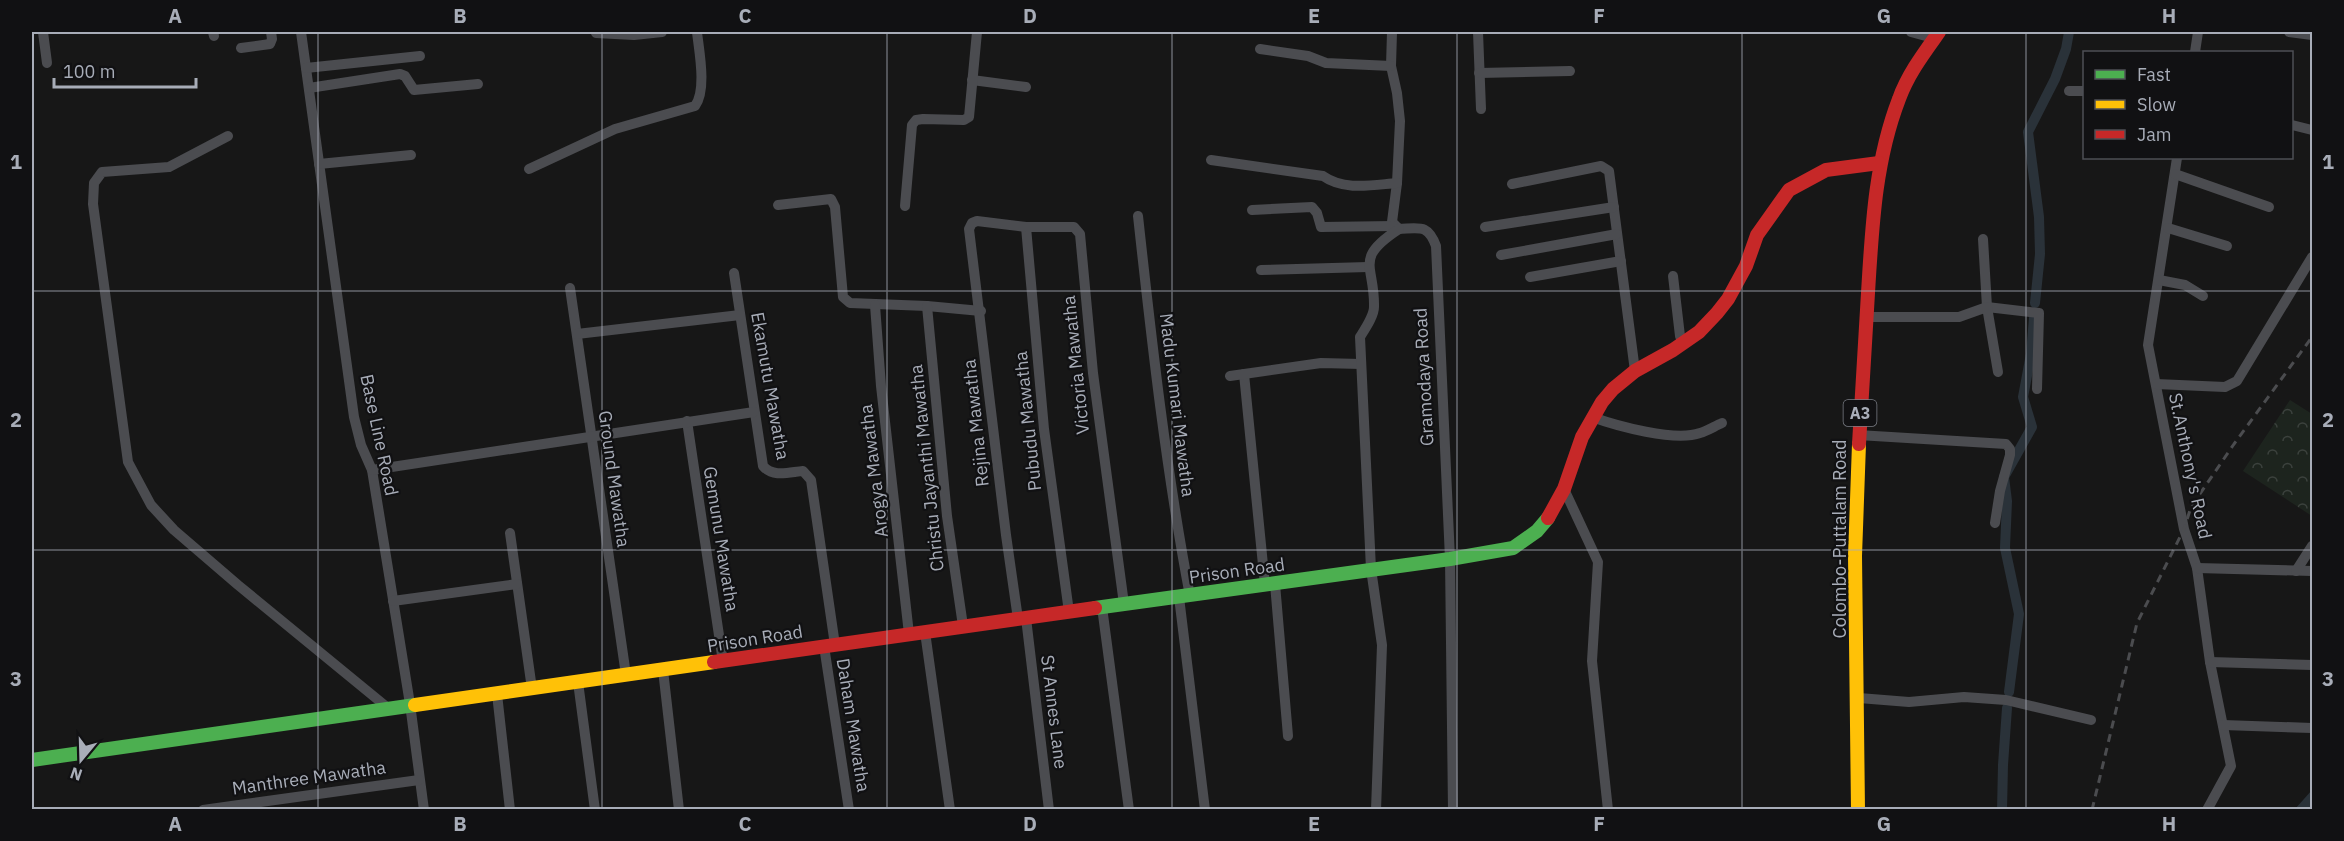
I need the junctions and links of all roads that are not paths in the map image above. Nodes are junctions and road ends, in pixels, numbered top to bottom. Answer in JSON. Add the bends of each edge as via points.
{"nodes":[{"id":1,"x":43,"y":32,"type":"edge"},
{"id":2,"x":271,"y":32,"type":"edge"},
{"id":3,"x":301,"y":32,"type":"edge"},
{"id":4,"x":662,"y":32,"type":"edge"},
{"id":5,"x":697,"y":32,"type":"edge"},
{"id":6,"x":977,"y":32,"type":"edge"},
{"id":7,"x":1392,"y":32,"type":"edge"},
{"id":8,"x":1478,"y":32,"type":"edge"},
{"id":9,"x":2198,"y":32,"type":"edge"},
{"id":10,"x":2289,"y":32,"type":"edge"},
{"id":11,"x":596,"y":33,"type":"dead end"},
{"id":12,"x":1927,"y":34,"type":"edge"},
{"id":13,"x":2313,"y":35,"type":"edge"},
{"id":14,"x":241,"y":48,"type":"dead end"},
{"id":15,"x":1260,"y":49,"type":"dead end"},
{"id":16,"x":2195,"y":51,"type":"edge"},
{"id":17,"x":420,"y":56,"type":"dead end"},
{"id":18,"x":47,"y":63,"type":"dead end"},
{"id":19,"x":1391,"y":66,"type":"junction"},
{"id":20,"x":306,"y":68,"type":"junction"},
{"id":21,"x":1570,"y":70,"type":"dead end"},
{"id":22,"x":1479,"y":73,"type":"junction"},
{"id":23,"x":972,"y":80,"type":"junction"},
{"id":24,"x":478,"y":84,"type":"dead end"},
{"id":25,"x":1026,"y":87,"type":"dead end"},
{"id":26,"x":309,"y":88,"type":"junction"},
{"id":27,"x":2069,"y":91,"type":"dead end"},
{"id":28,"x":2083,"y":91,"type":"edge"},
{"id":29,"x":1481,"y":109,"type":"dead end"},
{"id":30,"x":2293,"y":125,"type":"edge"},
{"id":31,"x":2313,"y":130,"type":"edge"},
{"id":32,"x":228,"y":136,"type":"dead end"},
{"id":33,"x":411,"y":155,"type":"dead end"},
{"id":34,"x":2177,"y":159,"type":"edge"},
{"id":35,"x":1211,"y":160,"type":"dead end"},
{"id":36,"x":319,"y":164,"type":"junction"},
{"id":37,"x":1874,"y":164,"type":"junction"},
{"id":38,"x":529,"y":169,"type":"dead end"},
{"id":39,"x":2175,"y":174,"type":"junction"},
{"id":40,"x":1397,"y":183,"type":"junction"},
{"id":41,"x":1512,"y":184,"type":"dead end"},
{"id":42,"x":778,"y":205,"type":"dead end"},
{"id":43,"x":905,"y":206,"type":"dead end"},
{"id":44,"x":1614,"y":207,"type":"junction"},
{"id":45,"x":2269,"y":207,"type":"dead end"},
{"id":46,"x":1252,"y":210,"type":"dead end"},
{"id":47,"x":1138,"y":216,"type":"dead end"},
{"id":48,"x":972,"y":223,"type":"joint"},
{"id":49,"x":1026,"y":227,"type":"junction"},
{"id":50,"x":1396,"y":227,"type":"junction"},
{"id":51,"x":1485,"y":227,"type":"dead end"},
{"id":52,"x":2168,"y":228,"type":"junction"},
{"id":53,"x":1617,"y":234,"type":"junction"},
{"id":54,"x":1983,"y":239,"type":"dead end"},
{"id":55,"x":2227,"y":246,"type":"dead end"},
{"id":56,"x":1501,"y":255,"type":"dead end"},
{"id":57,"x":2313,"y":257,"type":"edge"},
{"id":58,"x":1621,"y":261,"type":"junction"},
{"id":59,"x":1368,"y":267,"type":"junction"},
{"id":60,"x":1261,"y":270,"type":"dead end"},
{"id":61,"x":734,"y":273,"type":"dead end"},
{"id":62,"x":1673,"y":276,"type":"dead end"},
{"id":63,"x":1530,"y":277,"type":"dead end"},
{"id":64,"x":2159,"y":280,"type":"junction"},
{"id":65,"x":570,"y":288,"type":"dead end"},
{"id":66,"x":2203,"y":296,"type":"dead end"},
{"id":67,"x":875,"y":304,"type":"junction"},
{"id":68,"x":927,"y":306,"type":"junction"},
{"id":69,"x":1987,"y":307,"type":"junction"},
{"id":70,"x":981,"y":311,"type":"junction"},
{"id":71,"x":740,"y":315,"type":"junction"},
{"id":72,"x":1867,"y":317,"type":"junction"},
{"id":73,"x":577,"y":334,"type":"junction"},
{"id":74,"x":1683,"y":343,"type":"junction"},
{"id":75,"x":1361,"y":364,"type":"junction"},
{"id":76,"x":1635,"y":371,"type":"junction"},
{"id":77,"x":1998,"y":372,"type":"dead end"},
{"id":78,"x":1245,"y":374,"type":"junction"},
{"id":79,"x":1230,"y":376,"type":"dead end"},
{"id":80,"x":2156,"y":384,"type":"junction"},
{"id":81,"x":2037,"y":388,"type":"dead end"},
{"id":82,"x":754,"y":412,"type":"junction"},
{"id":83,"x":1592,"y":417,"type":"junction"},
{"id":84,"x":687,"y":422,"type":"junction"},
{"id":85,"x":1722,"y":423,"type":"dead end"},
{"id":86,"x":1858,"y":435,"type":"junction"},
{"id":87,"x":591,"y":438,"type":"junction"},
{"id":88,"x":372,"y":470,"type":"junction"},
{"id":89,"x":1564,"y":489,"type":"junction"},
{"id":90,"x":1995,"y":523,"type":"dead end"},
{"id":91,"x":510,"y":533,"type":"dead end"},
{"id":92,"x":2313,"y":546,"type":"edge"},
{"id":93,"x":1450,"y":559,"type":"junction"},
{"id":94,"x":2197,"y":568,"type":"junction"},
{"id":95,"x":1371,"y":569,"type":"junction"},
{"id":96,"x":2296,"y":571,"type":"junction"},
{"id":97,"x":2313,"y":571,"type":"edge"},
{"id":98,"x":518,"y":584,"type":"junction"},
{"id":99,"x":1270,"y":584,"type":"junction"},
{"id":100,"x":1184,"y":597,"type":"junction"},
{"id":101,"x":393,"y":602,"type":"junction"},
{"id":102,"x":1124,"y":604,"type":"junction"},
{"id":103,"x":1102,"y":608,"type":"junction"},
{"id":104,"x":1069,"y":612,"type":"junction"},
{"id":105,"x":1022,"y":618,"type":"junction"},
{"id":106,"x":963,"y":626,"type":"junction"},
{"id":107,"x":925,"y":632,"type":"junction"},
{"id":108,"x":909,"y":634,"type":"junction"},
{"id":109,"x":829,"y":646,"type":"junction"},
{"id":110,"x":723,"y":662,"type":"junction"},
{"id":111,"x":2210,"y":662,"type":"junction"},
{"id":112,"x":2313,"y":665,"type":"edge"},
{"id":113,"x":663,"y":670,"type":"junction"},
{"id":114,"x":626,"y":675,"type":"junction"},
{"id":115,"x":578,"y":682,"type":"junction"},
{"id":116,"x":532,"y":689,"type":"junction"},
{"id":117,"x":497,"y":694,"type":"junction"},
{"id":118,"x":1859,"y":698,"type":"junction"},
{"id":119,"x":410,"y":704,"type":"junction"},
{"id":120,"x":388,"y":708,"type":"junction"},
{"id":121,"x":2091,"y":720,"type":"dead end"},
{"id":122,"x":2223,"y":725,"type":"junction"},
{"id":123,"x":2313,"y":728,"type":"edge"},
{"id":124,"x":1288,"y":736,"type":"dead end"},
{"id":125,"x":32,"y":760,"type":"edge"},
{"id":126,"x":419,"y":780,"type":"junction"},
{"id":127,"x":203,"y":810,"type":"edge"},
{"id":128,"x":424,"y":810,"type":"edge"},
{"id":129,"x":510,"y":810,"type":"edge"},
{"id":130,"x":596,"y":810,"type":"edge"},
{"id":131,"x":680,"y":810,"type":"edge"},
{"id":132,"x":849,"y":810,"type":"edge"},
{"id":133,"x":950,"y":810,"type":"edge"},
{"id":134,"x":1049,"y":810,"type":"edge"},
{"id":135,"x":1129,"y":810,"type":"edge"},
{"id":136,"x":1205,"y":810,"type":"edge"},
{"id":137,"x":1376,"y":810,"type":"edge"},
{"id":138,"x":1453,"y":810,"type":"edge"},
{"id":139,"x":1608,"y":810,"type":"edge"},
{"id":140,"x":1848,"y":810,"type":"edge"},
{"id":141,"x":1858,"y":810,"type":"edge"},
{"id":142,"x":2207,"y":810,"type":"edge"}],
"edges":[{"from":1,"to":18,"type":"street"},
{"from":2,"to":14,"type":"street","via":[[270,44]]},
{"from":3,"to":20,"type":"street","name":"Base Line Road"},
{"from":4,"to":11,"type":"street"},
{"from":5,"to":38,"type":"street","via":[[701,69],[700,99],[695,106],[615,129]]},
{"from":6,"to":23,"type":"street"},
{"from":7,"to":19,"type":"street"},
{"from":8,"to":22,"type":"street"},
{"from":9,"to":16,"type":"street"},
{"from":10,"to":13,"type":"street"},
{"from":12,"to":37,"type":"main road","name":"Colombo-Puttalam Road","number":"A3"},
{"from":15,"to":19,"type":"street","via":[[1308,56],[1326,63]]},
{"from":17,"to":20,"type":"street"},
{"from":19,"to":40,"type":"street","via":[[1400,121]]},
{"from":20,"to":26,"type":"street","name":"Base Line Road"},
{"from":21,"to":22,"type":"street"},
{"from":22,"to":29,"type":"street"},
{"from":23,"to":25,"type":"street"},
{"from":23,"to":43,"type":"street","via":[[969,117],[922,119],[912,125]]},
{"from":24,"to":26,"type":"street","via":[[414,90],[400,74]]},
{"from":26,"to":36,"type":"street","name":"Base Line Road"},
{"from":27,"to":28,"type":"street"},
{"from":30,"to":31,"type":"street"},
{"from":32,"to":120,"type":"street","via":[[169,167],[102,172],[94,183],[93,204],[128,462],[151,505],[174,530]]},
{"from":33,"to":36,"type":"street"},
{"from":34,"to":39,"type":"street","name":"St.Anthony's Road"},
{"from":35,"to":40,"type":"street","via":[[1323,176],[1346,186]]},
{"from":36,"to":88,"type":"street","name":"Base Line Road","via":[[354,417]]},
{"from":37,"to":72,"type":"main road","name":"Colombo-Puttalam Road","number":"A3"},
{"from":37,"to":74,"type":"main road","name":"Prison Road","via":[[1826,170],[1789,190],[1757,235],[1728,299],[1699,332]]},
{"from":37,"to":140,"type":"main road","name":"Colombo-Puttalam Road","number":"A3","via":[[1866,191],[1849,504]]},
{"from":39,"to":45,"type":"street"},
{"from":39,"to":52,"type":"street","name":"St.Anthony's Road"},
{"from":40,"to":50,"type":"street","via":[[1392,222]]},
{"from":41,"to":44,"type":"street","via":[[1601,166],[1609,171]]},
{"from":42,"to":67,"type":"street","via":[[831,199],[843,297],[850,303]]},
{"from":44,"to":51,"type":"street"},
{"from":44,"to":53,"type":"street"},
{"from":46,"to":50,"type":"street","name":"Gramodaya Road","via":[[1312,207],[1321,227]]},
{"from":47,"to":100,"type":"street","name":"Madu Kumari Mawatha"},
{"from":48,"to":49,"type":"street","name":"Victoria Mawatha"},
{"from":48,"to":70,"type":"street","name":"Rejina Mawatha","via":[[969,229]]},
{"from":49,"to":102,"type":"street","name":"Victoria Mawatha","via":[[1074,227],[1080,234],[1092,373]]},
{"from":49,"to":104,"type":"street","name":"Pubudu Mawatha","via":[[1044,429]]},
{"from":50,"to":59,"type":"street","via":[[1374,248]]},
{"from":50,"to":93,"type":"street","name":"Gramodaya Road","via":[[1423,228],[1431,233],[1436,246]]},
{"from":52,"to":55,"type":"street"},
{"from":52,"to":64,"type":"street","name":"St.Anthony's Road"},
{"from":53,"to":56,"type":"street"},
{"from":53,"to":58,"type":"street"},
{"from":54,"to":69,"type":"street"},
{"from":57,"to":80,"type":"street","via":[[2237,381],[2225,387]]},
{"from":58,"to":63,"type":"street"},
{"from":58,"to":76,"type":"street"},
{"from":59,"to":60,"type":"street"},
{"from":59,"to":75,"type":"street","via":[[1374,309],[1360,337]]},
{"from":61,"to":71,"type":"street","name":"Ekamutu Mawatha"},
{"from":62,"to":74,"type":"street"},
{"from":64,"to":66,"type":"street","via":[[2185,285]]},
{"from":64,"to":80,"type":"street","name":"St.Anthony's Road","via":[[2148,345]]},
{"from":65,"to":73,"type":"street","name":"Ground Mawatha"},
{"from":67,"to":68,"type":"street"},
{"from":67,"to":108,"type":"street","name":"Arogya Mawatha","via":[[880,386]]},
{"from":68,"to":70,"type":"street"},
{"from":68,"to":106,"type":"street","name":"Christu Jayanthi Mawatha","via":[[947,516]]},
{"from":69,"to":72,"type":"street","via":[[1959,317]]},
{"from":69,"to":77,"type":"street"},
{"from":69,"to":81,"type":"street","via":[[2038,311]]},
{"from":70,"to":105,"type":"street","name":"Rejina Mawatha","via":[[1006,536]]},
{"from":71,"to":73,"type":"street"},
{"from":71,"to":82,"type":"street","name":"Ekamutu Mawatha"},
{"from":72,"to":86,"type":"main road","name":"Colombo-Puttalam Road","number":"A3"},
{"from":73,"to":87,"type":"street","name":"Ground Mawatha"},
{"from":74,"to":76,"type":"main road","name":"Prison Road"},
{"from":75,"to":78,"type":"street","via":[[1321,363]]},
{"from":75,"to":95,"type":"street"},
{"from":76,"to":83,"type":"main road","name":"Prison Road","via":[[1613,389]]},
{"from":78,"to":79,"type":"street"},
{"from":78,"to":99,"type":"street"},
{"from":80,"to":94,"type":"street","name":"St.Anthony's Road","via":[[2184,529]]},
{"from":82,"to":84,"type":"street"},
{"from":82,"to":109,"type":"street","name":"Ekamutu Mawatha","via":[[767,471],[803,471],[811,480]]},
{"from":83,"to":85,"type":"street","via":[[1620,427],[1680,435],[1699,434]]},
{"from":83,"to":89,"type":"main road","name":"Prison Road"},
{"from":84,"to":87,"type":"street"},
{"from":84,"to":110,"type":"street","name":"Gemunu Mawatha"},
{"from":86,"to":90,"type":"street","via":[[2006,444],[2010,455]]},
{"from":86,"to":118,"type":"main road","name":"Colombo-Puttalam Road","number":"A3","via":[[1855,558]]},
{"from":87,"to":88,"type":"street"},
{"from":87,"to":114,"type":"street","name":"Ground Mawatha"},
{"from":88,"to":101,"type":"street","name":"Base Line Road"},
{"from":89,"to":93,"type":"main road","name":"Prison Road","via":[[1537,531],[1513,548]]},
{"from":89,"to":139,"type":"street","via":[[1598,562],[1592,661]]},
{"from":91,"to":98,"type":"street"},
{"from":92,"to":96,"type":"street"},
{"from":93,"to":95,"type":"main road","name":"Prison Road"},
{"from":93,"to":138,"type":"street"},
{"from":94,"to":96,"type":"street"},
{"from":94,"to":111,"type":"street","name":"St.Anthony's Road"},
{"from":95,"to":99,"type":"main road","name":"Prison Road"},
{"from":95,"to":137,"type":"street","via":[[1382,645]]},
{"from":96,"to":97,"type":"street"},
{"from":98,"to":101,"type":"street"},
{"from":98,"to":116,"type":"street"},
{"from":99,"to":100,"type":"main road","name":"Prison Road"},
{"from":99,"to":124,"type":"street"},
{"from":100,"to":102,"type":"main road","name":"Prison Road"},
{"from":100,"to":136,"type":"street","name":"Madu Kumari Mawatha"},
{"from":101,"to":119,"type":"street","name":"Base Line Road"},
{"from":102,"to":103,"type":"main road","name":"Prison Road"},
{"from":103,"to":104,"type":"main road","name":"Prison Road"},
{"from":103,"to":135,"type":"street"},
{"from":104,"to":105,"type":"main road","name":"Prison Road"},
{"from":105,"to":106,"type":"main road","name":"Prison Road"},
{"from":105,"to":134,"type":"street","name":"St Annes Lane"},
{"from":106,"to":107,"type":"main road","name":"Prison Road"},
{"from":107,"to":108,"type":"main road","name":"Prison Road"},
{"from":107,"to":133,"type":"street"},
{"from":108,"to":109,"type":"main road","name":"Prison Road"},
{"from":109,"to":110,"type":"main road","name":"Prison Road"},
{"from":109,"to":132,"type":"street","name":"Daham Mawatha"},
{"from":110,"to":113,"type":"main road","name":"Prison Road"},
{"from":111,"to":112,"type":"street"},
{"from":111,"to":122,"type":"street","name":"St.Anthony's Road"},
{"from":113,"to":114,"type":"main road","name":"Prison Road"},
{"from":113,"to":131,"type":"street"},
{"from":114,"to":115,"type":"main road","name":"Prison Road"},
{"from":115,"to":116,"type":"main road","name":"Prison Road"},
{"from":115,"to":130,"type":"street"},
{"from":116,"to":117,"type":"main road","name":"Prison Road"},
{"from":117,"to":119,"type":"main road","name":"Prison Road"},
{"from":117,"to":129,"type":"street"},
{"from":118,"to":121,"type":"street","via":[[1908,702],[1964,697],[2006,700]]},
{"from":118,"to":141,"type":"main road","name":"Colombo-Puttalam Road","number":"A3"},
{"from":119,"to":120,"type":"main road","name":"Prison Road"},
{"from":119,"to":126,"type":"street","name":"Base Line Road"},
{"from":120,"to":125,"type":"main road","name":"Prison Road"},
{"from":122,"to":123,"type":"street"},
{"from":122,"to":142,"type":"street","name":"St.Anthony's Road","via":[[2231,766]]},
{"from":126,"to":127,"type":"street","name":"Manthree Mawatha"},
{"from":126,"to":128,"type":"street","name":"Base Line Road"}]}
